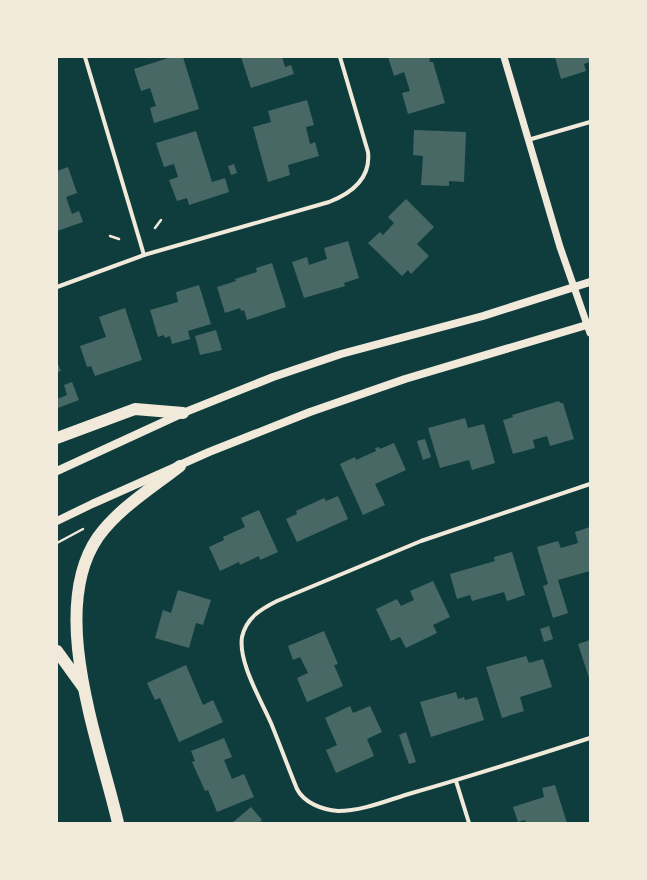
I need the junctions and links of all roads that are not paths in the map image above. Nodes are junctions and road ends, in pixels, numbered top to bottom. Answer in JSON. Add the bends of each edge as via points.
{"nodes":[{"id":1,"x":85,"y":57,"type":"edge"},
{"id":2,"x":340,"y":57,"type":"edge"},
{"id":3,"x":504,"y":57,"type":"edge"},
{"id":4,"x":590,"y":122,"type":"edge"},
{"id":5,"x":528,"y":140,"type":"junction"},
{"id":6,"x":144,"y":256,"type":"junction"},
{"id":7,"x":590,"y":282,"type":"edge"},
{"id":8,"x":57,"y":287,"type":"edge"},
{"id":9,"x":573,"y":287,"type":"junction"},
{"id":10,"x":589,"y":324,"type":"edge"},
{"id":11,"x":590,"y":333,"type":"edge"},
{"id":12,"x":183,"y":413,"type":"junction"},
{"id":13,"x":57,"y":438,"type":"edge"},
{"id":14,"x":180,"y":466,"type":"junction"},
{"id":15,"x":57,"y":471,"type":"edge"},
{"id":16,"x":590,"y":484,"type":"edge"},
{"id":17,"x":57,"y":521,"type":"edge"},
{"id":18,"x":57,"y":651,"type":"edge"},
{"id":19,"x":83,"y":688,"type":"junction"},
{"id":20,"x":590,"y":738,"type":"edge"},
{"id":21,"x":456,"y":781,"type":"junction"},
{"id":22,"x":118,"y":823,"type":"edge"},
{"id":23,"x":469,"y":823,"type":"edge"}],
"edges":[{"from":1,"to":6,"type":"street"},
{"from":2,"to":6,"type":"street","via":[[368,152],[369,162],[361,182],[348,193],[329,202]]},
{"from":3,"to":5,"type":"street"},
{"from":4,"to":5,"type":"street"},
{"from":5,"to":9,"type":"street"},
{"from":6,"to":8,"type":"street"},
{"from":7,"to":9,"type":"main road"},
{"from":9,"to":10,"type":"street"},
{"from":9,"to":12,"type":"main road","via":[[483,316],[341,354],[273,377]]},
{"from":10,"to":11,"type":"street"},
{"from":10,"to":14,"type":"main road","via":[[356,395],[262,430]]},
{"from":12,"to":13,"type":"highway","via":[[135,409]]},
{"from":12,"to":15,"type":"main road"},
{"from":14,"to":17,"type":"main road"},
{"from":14,"to":19,"type":"highway","via":[[119,513],[98,538],[88,557],[80,578],[76,600]]},
{"from":16,"to":21,"type":"street","via":[[421,541],[277,601],[253,616],[244,630],[244,657],[298,793],[306,800],[339,811],[357,809]]},
{"from":18,"to":19,"type":"highway"},
{"from":19,"to":22,"type":"highway"},
{"from":20,"to":21,"type":"street"},
{"from":21,"to":23,"type":"street"}]}
